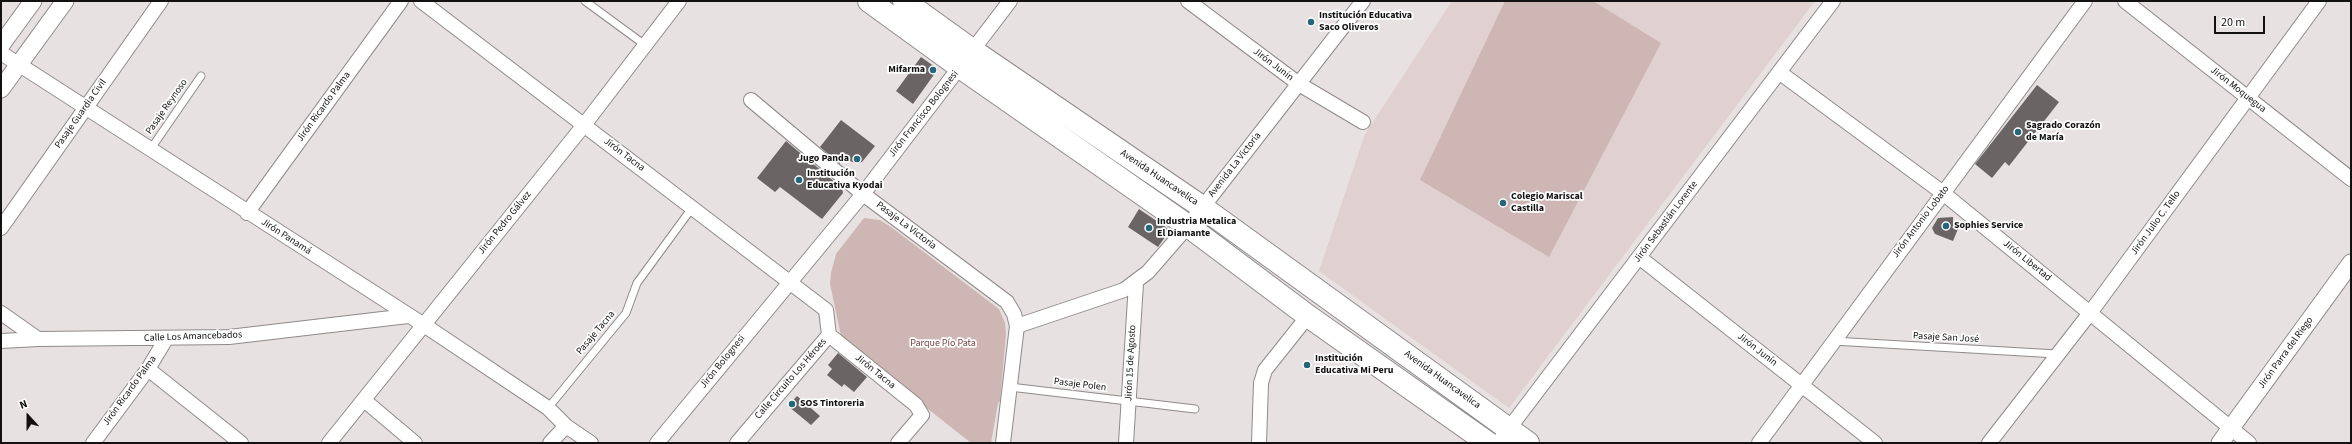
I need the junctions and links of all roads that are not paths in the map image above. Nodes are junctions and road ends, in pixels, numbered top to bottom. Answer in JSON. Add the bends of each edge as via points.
{"nodes":[{"id":1,"x":33,"y":1,"type":"edge"},
{"id":2,"x":66,"y":1,"type":"edge"},
{"id":3,"x":160,"y":1,"type":"edge"},
{"id":4,"x":401,"y":1,"type":"edge"},
{"id":5,"x":421,"y":1,"type":"edge"},
{"id":6,"x":585,"y":1,"type":"edge"},
{"id":7,"x":679,"y":1,"type":"edge"},
{"id":8,"x":869,"y":1,"type":"edge"},
{"id":9,"x":904,"y":1,"type":"edge"},
{"id":10,"x":1010,"y":1,"type":"edge"},
{"id":11,"x":1188,"y":1,"type":"edge"},
{"id":12,"x":1364,"y":1,"type":"edge"},
{"id":13,"x":1833,"y":1,"type":"edge"},
{"id":14,"x":2085,"y":1,"type":"edge"},
{"id":15,"x":2125,"y":1,"type":"edge"},
{"id":16,"x":2319,"y":1,"type":"edge"},
{"id":17,"x":1,"y":45,"type":"edge"},
{"id":18,"x":645,"y":45,"type":"junction"},
{"id":19,"x":1,"y":53,"type":"edge"},
{"id":20,"x":966,"y":59,"type":"junction"},
{"id":21,"x":18,"y":66,"type":"junction"},
{"id":22,"x":1780,"y":72,"type":"junction"},
{"id":23,"x":201,"y":76,"type":"dead end"},
{"id":24,"x":1299,"y":84,"type":"junction"},
{"id":25,"x":1,"y":89,"type":"edge"},
{"id":26,"x":2248,"y":98,"type":"junction"},
{"id":27,"x":750,"y":100,"type":"dead end"},
{"id":28,"x":85,"y":108,"type":"junction"},
{"id":29,"x":1363,"y":122,"type":"dead end"},
{"id":30,"x":584,"y":125,"type":"junction"},
{"id":31,"x":150,"y":150,"type":"junction"},
{"id":32,"x":2351,"y":179,"type":"edge"},
{"id":33,"x":1943,"y":193,"type":"junction"},
{"id":34,"x":863,"y":194,"type":"junction"},
{"id":35,"x":1202,"y":207,"type":"junction"},
{"id":36,"x":692,"y":208,"type":"junction"},
{"id":37,"x":248,"y":213,"type":"junction"},
{"id":38,"x":1188,"y":226,"type":"junction"},
{"id":39,"x":1,"y":228,"type":"edge"},
{"id":40,"x":1639,"y":257,"type":"junction"},
{"id":41,"x":2351,"y":263,"type":"edge"},
{"id":42,"x":789,"y":281,"type":"junction"},
{"id":43,"x":1136,"y":283,"type":"junction"},
{"id":44,"x":826,"y":310,"type":"joint"},
{"id":45,"x":1,"y":313,"type":"edge"},
{"id":46,"x":2090,"y":313,"type":"junction"},
{"id":47,"x":408,"y":316,"type":"junction"},
{"id":48,"x":1308,"y":316,"type":"junction"},
{"id":49,"x":424,"y":325,"type":"junction"},
{"id":50,"x":1017,"y":326,"type":"junction"},
{"id":51,"x":829,"y":335,"type":"junction"},
{"id":52,"x":38,"y":339,"type":"junction"},
{"id":53,"x":166,"y":339,"type":"junction"},
{"id":54,"x":1,"y":341,"type":"edge"},
{"id":55,"x":1833,"y":341,"type":"junction"},
{"id":56,"x":2057,"y":354,"type":"junction"},
{"id":57,"x":148,"y":369,"type":"junction"},
{"id":58,"x":1802,"y":385,"type":"junction"},
{"id":59,"x":1010,"y":387,"type":"junction"},
{"id":60,"x":364,"y":400,"type":"junction"},
{"id":61,"x":1129,"y":401,"type":"junction"},
{"id":62,"x":548,"y":408,"type":"junction"},
{"id":63,"x":1195,"y":408,"type":"dead end"},
{"id":64,"x":566,"y":426,"type":"junction"},
{"id":65,"x":2231,"y":429,"type":"junction"},
{"id":66,"x":1503,"y":436,"type":"edge"},
{"id":67,"x":93,"y":443,"type":"edge"},
{"id":68,"x":241,"y":443,"type":"edge"},
{"id":69,"x":329,"y":443,"type":"edge"},
{"id":70,"x":416,"y":443,"type":"edge"},
{"id":71,"x":550,"y":443,"type":"edge"},
{"id":72,"x":591,"y":443,"type":"edge"},
{"id":73,"x":657,"y":443,"type":"edge"},
{"id":74,"x":737,"y":443,"type":"edge"},
{"id":75,"x":898,"y":443,"type":"edge"},
{"id":76,"x":1003,"y":443,"type":"edge"},
{"id":77,"x":1126,"y":443,"type":"edge"},
{"id":78,"x":1259,"y":443,"type":"edge"},
{"id":79,"x":1488,"y":443,"type":"edge"},
{"id":80,"x":1528,"y":443,"type":"edge"},
{"id":81,"x":1759,"y":443,"type":"edge"},
{"id":82,"x":1875,"y":443,"type":"edge"},
{"id":83,"x":1989,"y":443,"type":"edge"},
{"id":84,"x":2220,"y":443,"type":"edge"},
{"id":85,"x":2249,"y":443,"type":"edge"}],
"edges":[{"from":1,"to":17,"type":"street"},
{"from":2,"to":21,"type":"street"},
{"from":3,"to":28,"type":"street","name":"Pasaje Guardia Civil"},
{"from":4,"to":37,"type":"street","name":"Jirón Ricardo Palma"},
{"from":5,"to":30,"type":"street","name":"Jirón Tacna"},
{"from":6,"to":18,"type":"lane"},
{"from":7,"to":18,"type":"street","name":"Jirón Pedro Gálvez"},
{"from":8,"to":20,"type":"highway","name":"Avenida Huancavelica"},
{"from":9,"to":20,"type":"highway","name":"Avenida Huancavelica"},
{"from":10,"to":20,"type":"street","name":"Jirón Francisco Bolognesi"},
{"from":11,"to":24,"type":"street","name":"Jirón Junín"},
{"from":12,"to":24,"type":"street","name":"Avenida La Victoria"},
{"from":13,"to":22,"type":"street","name":"Jirón Sebastián Lorente"},
{"from":14,"to":33,"type":"street","name":"Jirón Antonio Lobato"},
{"from":15,"to":26,"type":"street","name":"Jirón Moquegua"},
{"from":16,"to":26,"type":"street","name":"Jirón Julio C. Tello"},
{"from":18,"to":30,"type":"street","name":"Jirón Pedro Gálvez"},
{"from":19,"to":21,"type":"street","name":"Jirón Panamá"},
{"from":20,"to":34,"type":"street","name":"Jirón Francisco Bolognesi"},
{"from":20,"to":35,"type":"highway","name":"Avenida Huancavelica"},
{"from":20,"to":38,"type":"highway","name":"Avenida Huancavelica"},
{"from":21,"to":25,"type":"street"},
{"from":21,"to":28,"type":"street","name":"Jirón Panamá"},
{"from":22,"to":33,"type":"street","name":"Jirón Libertad"},
{"from":22,"to":40,"type":"street","name":"Jirón Sebastián Lorente"},
{"from":23,"to":31,"type":"lane","name":"Pasaje Reynoso"},
{"from":24,"to":29,"type":"street","name":"Jirón Junín"},
{"from":24,"to":35,"type":"street","name":"Avenida La Victoria"},
{"from":26,"to":32,"type":"street","name":"Jirón Moquegua"},
{"from":26,"to":46,"type":"street","name":"Jirón Julio C. Tello"},
{"from":27,"to":34,"type":"street","name":"Pasaje La Victoria"},
{"from":28,"to":31,"type":"street","name":"Jirón Panamá"},
{"from":28,"to":39,"type":"street","name":"Pasaje Guardia Civil"},
{"from":30,"to":36,"type":"street","name":"Jirón Tacna"},
{"from":30,"to":49,"type":"street","name":"Jirón Pedro Gálvez"},
{"from":31,"to":37,"type":"street","name":"Jirón Panamá"},
{"from":33,"to":46,"type":"street","name":"Jirón Libertad"},
{"from":33,"to":55,"type":"street","name":"Jirón Antonio Lobato"},
{"from":34,"to":42,"type":"street","name":"Jirón Francisco Bolognesi"},
{"from":34,"to":50,"type":"street","name":"Pasaje La Victoria","via":[[1007,302]]},
{"from":35,"to":38,"type":"street","name":"Avenida La Victoria"},
{"from":35,"to":66,"type":"highway","name":"Avenida Huancavelica"},
{"from":36,"to":42,"type":"street","name":"Jirón Tacna"},
{"from":36,"to":62,"type":"lane","name":"Pasaje Tacna","via":[[637,283],[626,313]]},
{"from":37,"to":47,"type":"street","name":"Jirón Panamá"},
{"from":38,"to":43,"type":"street","name":"Avenida La Victoria"},
{"from":38,"to":48,"type":"highway","name":"Avenida Huancavelica"},
{"from":40,"to":58,"type":"street","name":"Jirón Junín"},
{"from":40,"to":66,"type":"street","name":"Jirón Sebastián Lorente"},
{"from":41,"to":65,"type":"street","name":"Jirón Parra del Riego"},
{"from":42,"to":44,"type":"street","name":"Jirón Tacna"},
{"from":42,"to":73,"type":"street","name":"Jirón Bolognesi"},
{"from":43,"to":50,"type":"street","name":"Avenida La Victoria","via":[[1124,290]]},
{"from":43,"to":61,"type":"street","name":"Jirón 15 de Agosto"},
{"from":44,"to":51,"type":"street","name":"Calle Circuito Los Héroes"},
{"from":45,"to":52,"type":"street"},
{"from":46,"to":56,"type":"street","name":"Jirón Julio C. Tello"},
{"from":46,"to":65,"type":"street","name":"Jirón Libertad"},
{"from":47,"to":49,"type":"street","name":"Jirón Panamá"},
{"from":47,"to":53,"type":"street","name":"Calle Los Amancebados","via":[[229,338]]},
{"from":48,"to":78,"type":"street","via":[[1265,370],[1261,383]]},
{"from":48,"to":79,"type":"highway","name":"Avenida Huancavelica"},
{"from":49,"to":60,"type":"street","name":"Jirón Pedro Gálvez"},
{"from":49,"to":62,"type":"street","name":"Jirón Panamá"},
{"from":50,"to":59,"type":"street"},
{"from":51,"to":74,"type":"street","name":"Calle Circuito Los Héroes"},
{"from":51,"to":75,"type":"street","name":"Jirón Tacna","via":[[916,405],[922,415]]},
{"from":52,"to":53,"type":"street","name":"Calle Los Amancebados"},
{"from":52,"to":54,"type":"street","name":"Calle Los Amancebados"},
{"from":53,"to":57,"type":"street","name":"Jirón Ricardo Palma"},
{"from":55,"to":56,"type":"lane","name":"Pasaje San José"},
{"from":55,"to":58,"type":"street","name":"Jirón Antonio Lobato"},
{"from":56,"to":83,"type":"street","name":"Jirón Julio C. Tello"},
{"from":57,"to":67,"type":"street","name":"Jirón Ricardo Palma"},
{"from":57,"to":68,"type":"street"},
{"from":58,"to":81,"type":"street","name":"Jirón Antonio Lobato"},
{"from":58,"to":82,"type":"street","name":"Jirón Junín"},
{"from":59,"to":61,"type":"lane","name":"Pasaje Polen"},
{"from":59,"to":76,"type":"street"},
{"from":60,"to":69,"type":"street","name":"Jirón Pedro Gálvez"},
{"from":60,"to":70,"type":"street"},
{"from":61,"to":63,"type":"lane","name":"Pasaje Polen"},
{"from":61,"to":77,"type":"street","name":"Jirón 15 de Agosto"},
{"from":62,"to":64,"type":"street","name":"Jirón Panamá"},
{"from":64,"to":71,"type":"street"},
{"from":64,"to":72,"type":"street"},
{"from":65,"to":84,"type":"street","name":"Jirón Parra del Riego"},
{"from":65,"to":85,"type":"street","name":"Jirón Libertad"},
{"from":66,"to":80,"type":"highway","name":"Avenida Huancavelica"}]}
